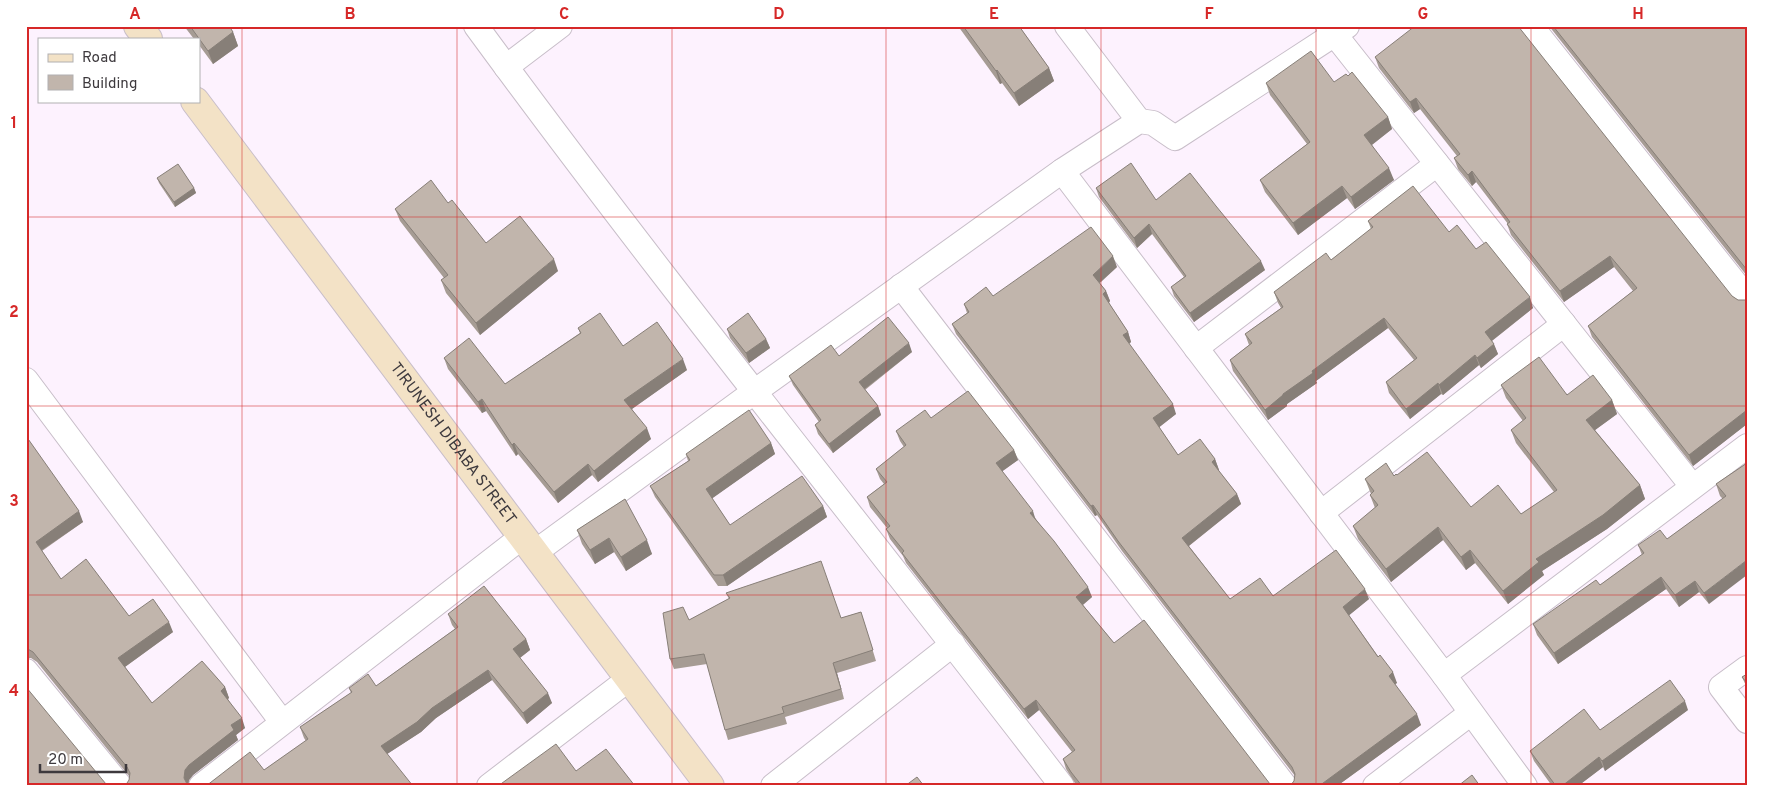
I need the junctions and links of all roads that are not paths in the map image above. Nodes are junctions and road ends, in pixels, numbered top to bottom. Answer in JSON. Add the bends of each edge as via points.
{"nodes":[{"id":1,"x":138,"y":26,"type":"edge"},
{"id":2,"x":476,"y":26,"type":"edge"},
{"id":3,"x":560,"y":26,"type":"edge"},
{"id":4,"x":1067,"y":26,"type":"edge"},
{"id":5,"x":1531,"y":26,"type":"edge"},
{"id":6,"x":1337,"y":29,"type":"edge"},
{"id":7,"x":147,"y":38,"type":"edge"},
{"id":8,"x":506,"y":67,"type":"junction"},
{"id":9,"x":196,"y":102,"type":"edge"},
{"id":10,"x":1139,"y":121,"type":"junction"},
{"id":11,"x":1437,"y":164,"type":"junction"},
{"id":12,"x":1062,"y":171,"type":"junction"},
{"id":13,"x":901,"y":286,"type":"junction"},
{"id":14,"x":1747,"y":298,"type":"edge"},
{"id":15,"x":1564,"y":324,"type":"junction"},
{"id":16,"x":1196,"y":348,"type":"junction"},
{"id":17,"x":26,"y":380,"type":"edge"},
{"id":18,"x":754,"y":392,"type":"junction"},
{"id":19,"x":1747,"y":446,"type":"edge"},
{"id":20,"x":1692,"y":486,"type":"junction"},
{"id":21,"x":1321,"y":513,"type":"junction"},
{"id":22,"x":528,"y":545,"type":"junction"},
{"id":23,"x":953,"y":644,"type":"junction"},
{"id":24,"x":1747,"y":668,"type":"edge"},
{"id":25,"x":26,"y":671,"type":"edge"},
{"id":26,"x":1444,"y":675,"type":"junction"},
{"id":27,"x":629,"y":679,"type":"junction"},
{"id":28,"x":1471,"y":712,"type":"junction"},
{"id":29,"x":1747,"y":721,"type":"edge"},
{"id":30,"x":282,"y":722,"type":"junction"},
{"id":31,"x":120,"y":786,"type":"edge"},
{"id":32,"x":201,"y":786,"type":"edge"},
{"id":33,"x":489,"y":786,"type":"edge"},
{"id":34,"x":710,"y":786,"type":"edge"},
{"id":35,"x":773,"y":786,"type":"edge"},
{"id":36,"x":1062,"y":786,"type":"edge"},
{"id":37,"x":1285,"y":786,"type":"edge"},
{"id":38,"x":1375,"y":786,"type":"edge"},
{"id":39,"x":1525,"y":786,"type":"edge"}],
"edges":[{"from":1,"to":7,"type":"main road"},
{"from":2,"to":8,"type":"street"},
{"from":3,"to":8,"type":"street"},
{"from":4,"to":10,"type":"street"},
{"from":5,"to":14,"type":"street"},
{"from":6,"to":10,"type":"street","via":[[1175,138],[1153,122]]},
{"from":6,"to":11,"type":"street"},
{"from":8,"to":18,"type":"street"},
{"from":9,"to":22,"type":"main road","name":"TIRUNESH DIBABA STREET"},
{"from":10,"to":12,"type":"street"},
{"from":11,"to":15,"type":"street"},
{"from":11,"to":16,"type":"street"},
{"from":12,"to":13,"type":"street"},
{"from":12,"to":16,"type":"street"},
{"from":13,"to":18,"type":"street"},
{"from":13,"to":37,"type":"street"},
{"from":15,"to":20,"type":"street"},
{"from":15,"to":21,"type":"street"},
{"from":16,"to":21,"type":"street"},
{"from":17,"to":30,"type":"street"},
{"from":18,"to":22,"type":"street"},
{"from":18,"to":23,"type":"street"},
{"from":19,"to":20,"type":"street"},
{"from":20,"to":26,"type":"street"},
{"from":21,"to":26,"type":"street"},
{"from":22,"to":27,"type":"main road","name":"TIRUNESH DIBABA STREET"},
{"from":22,"to":30,"type":"street"},
{"from":23,"to":35,"type":"street"},
{"from":23,"to":36,"type":"street"},
{"from":24,"to":29,"type":"street","via":[[1721,687]]},
{"from":25,"to":31,"type":"street"},
{"from":26,"to":28,"type":"street"},
{"from":27,"to":33,"type":"street"},
{"from":27,"to":34,"type":"main road","name":"TIRUNESH DIBABA STREET"},
{"from":28,"to":38,"type":"street"},
{"from":28,"to":39,"type":"street"},
{"from":30,"to":32,"type":"street"}]}
